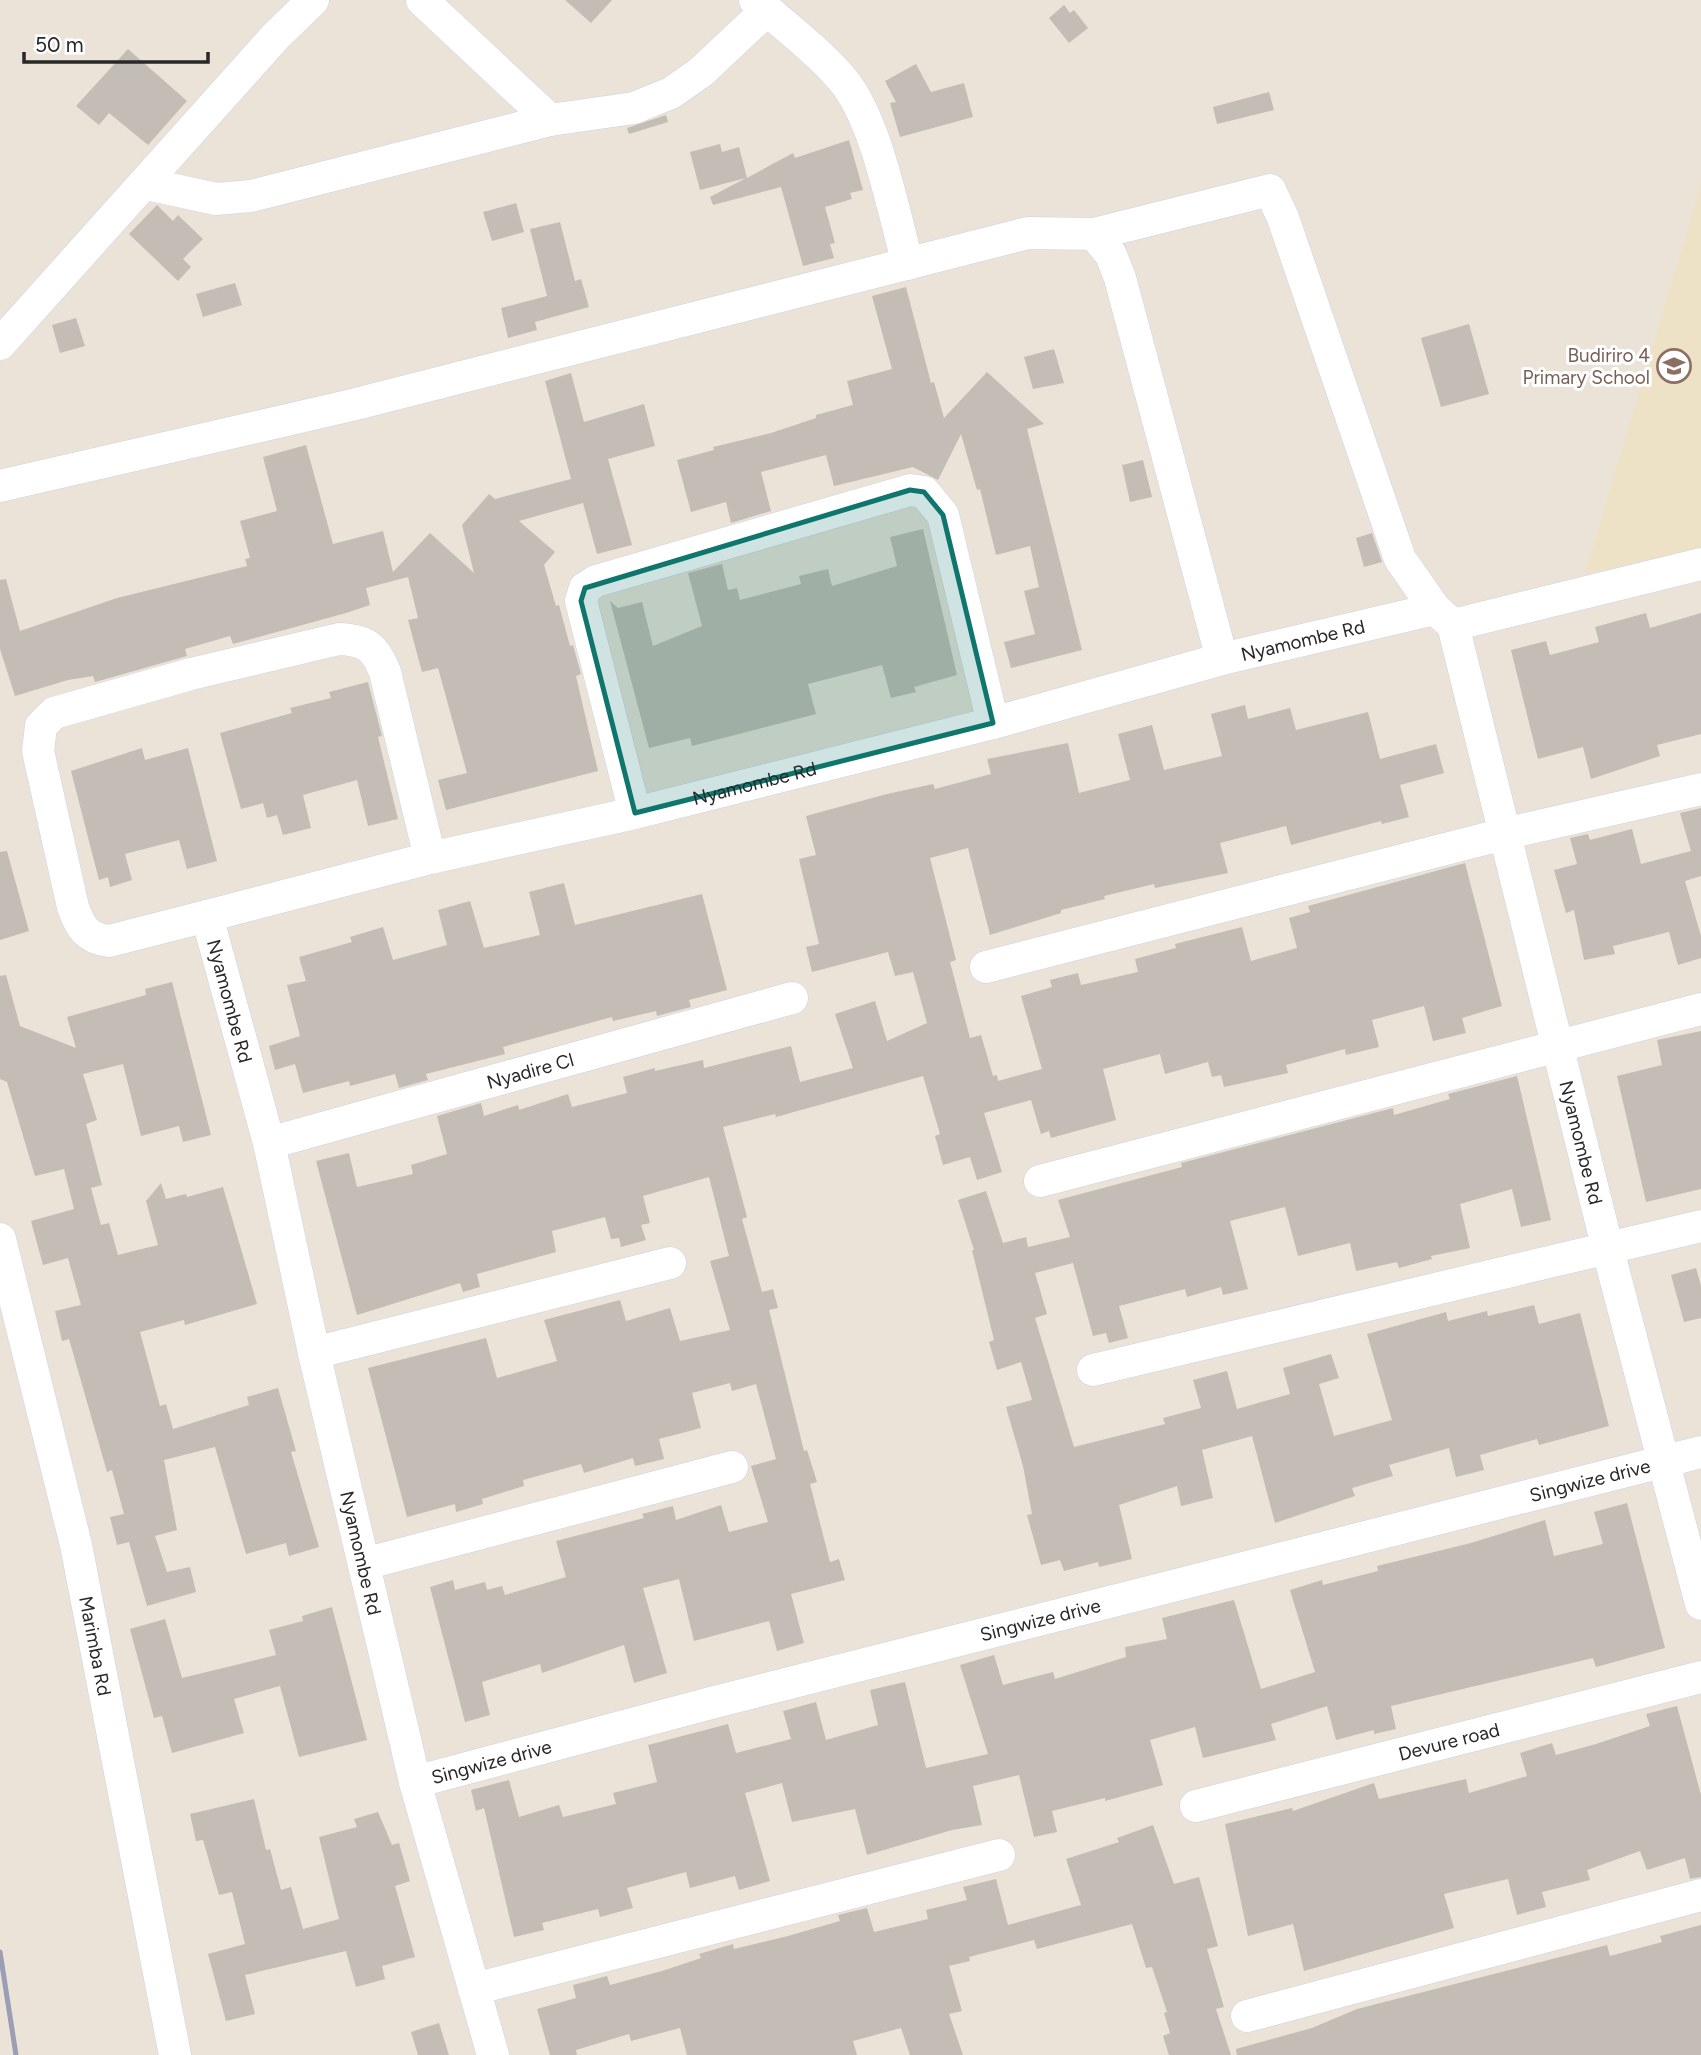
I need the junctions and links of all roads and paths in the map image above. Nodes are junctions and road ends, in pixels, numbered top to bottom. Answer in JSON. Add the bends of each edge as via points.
{"nodes":[{"id":1,"x":313,"y":0,"type":"edge"},
{"id":2,"x":422,"y":0,"type":"edge"},
{"id":3,"x":761,"y":5,"type":"edge"},
{"id":4,"x":550,"y":120,"type":"junction"},
{"id":5,"x":147,"y":184,"type":"junction"},
{"id":6,"x":1094,"y":234,"type":"junction"},
{"id":7,"x":908,"y":264,"type":"junction"},
{"id":8,"x":0,"y":344,"type":"edge"},
{"id":9,"x":0,"y":486,"type":"edge"},
{"id":10,"x":1701,"y":564,"type":"edge"},
{"id":11,"x":1444,"y":617,"type":"junction"},
{"id":12,"x":1222,"y":659,"type":"junction"},
{"id":13,"x":993,"y":723,"type":"junction"},
{"id":14,"x":1701,"y":789,"type":"edge"},
{"id":15,"x":635,"y":813,"type":"junction"},
{"id":16,"x":1504,"y":834,"type":"junction"},
{"id":17,"x":429,"y":858,"type":"junction"},
{"id":18,"x":207,"y":916,"type":"junction"},
{"id":19,"x":986,"y":967,"type":"dead end"},
{"id":20,"x":792,"y":998,"type":"dead end"},
{"id":21,"x":1701,"y":1009,"type":"edge"},
{"id":22,"x":1558,"y":1045,"type":"junction"},
{"id":23,"x":269,"y":1143,"type":"junction"},
{"id":24,"x":1040,"y":1181,"type":"dead end"},
{"id":25,"x":1701,"y":1226,"type":"edge"},
{"id":26,"x":0,"y":1239,"type":"edge"},
{"id":27,"x":1608,"y":1250,"type":"junction"},
{"id":28,"x":670,"y":1263,"type":"dead end"},
{"id":29,"x":314,"y":1353,"type":"junction"},
{"id":30,"x":1093,"y":1370,"type":"dead end"},
{"id":31,"x":1701,"y":1452,"type":"edge"},
{"id":32,"x":1665,"y":1461,"type":"junction"},
{"id":33,"x":732,"y":1467,"type":"dead end"},
{"id":34,"x":364,"y":1564,"type":"junction"},
{"id":35,"x":1701,"y":1604,"type":"edge"},
{"id":36,"x":1701,"y":1677,"type":"edge"},
{"id":37,"x":415,"y":1782,"type":"junction"},
{"id":38,"x":1196,"y":1806,"type":"dead end"},
{"id":39,"x":999,"y":1855,"type":"dead end"},
{"id":40,"x":1701,"y":1895,"type":"edge"},
{"id":41,"x":474,"y":1989,"type":"junction"},
{"id":42,"x":1247,"y":2016,"type":"dead end"},
{"id":43,"x":174,"y":2055,"type":"edge"},
{"id":44,"x":493,"y":2055,"type":"edge"}],
"edges":[{"from":1,"to":5,"type":"street"},
{"from":2,"to":4,"type":"street"},
{"from":3,"to":4,"type":"street","via":[[701,72],[671,93],[634,108]]},
{"from":3,"to":7,"type":"street","via":[[843,80],[857,103],[872,135]]},
{"from":4,"to":5,"type":"street","via":[[251,197],[216,199]]},
{"from":5,"to":8,"type":"street"},
{"from":6,"to":7,"type":"street","via":[[1028,233]]},
{"from":6,"to":11,"type":"street","via":[[1270,190],[1400,558]]},
{"from":6,"to":12,"type":"street","via":[[1111,255],[1119,278]]},
{"from":7,"to":9,"type":"street","via":[[352,405]]},
{"from":10,"to":11,"type":"street"},
{"from":11,"to":12,"type":"street","name":"Nyamombe Rd"},
{"from":11,"to":16,"type":"street","name":"Nyamombe Rd"},
{"from":12,"to":13,"type":"street","name":"Nyamombe Rd"},
{"from":13,"to":15,"type":"street","name":"Nyamombe Rd"},
{"from":13,"to":15,"type":"street","via":[[943,515],[924,492],[910,490],[584,588],[581,601]]},
{"from":14,"to":16,"type":"street"},
{"from":15,"to":17,"type":"street","name":"Nyamombe Rd"},
{"from":16,"to":19,"type":"street"},
{"from":16,"to":22,"type":"street","name":"Nyamombe Rd"},
{"from":17,"to":18,"type":"street","name":"Nyamombe Rd"},
{"from":17,"to":18,"type":"street","via":[[384,672],[377,652],[360,640],[339,639],[191,674],[54,713],[41,726],[38,751],[81,928],[93,939],[108,941]]},
{"from":18,"to":23,"type":"street","name":"Nyamombe Rd"},
{"from":20,"to":23,"type":"street","name":"Nyadire Cl"},
{"from":21,"to":22,"type":"street"},
{"from":22,"to":24,"type":"street"},
{"from":22,"to":27,"type":"street","name":"Nyamombe Rd"},
{"from":23,"to":29,"type":"street","name":"Nyamombe Rd"},
{"from":25,"to":27,"type":"street"},
{"from":26,"to":43,"type":"street","name":"Marimba Rd","via":[[76,1545]]},
{"from":27,"to":30,"type":"street"},
{"from":27,"to":32,"type":"street","name":"Nyamombe Rd"},
{"from":28,"to":29,"type":"street"},
{"from":29,"to":34,"type":"street","name":"Nyamombe Rd"},
{"from":31,"to":32,"type":"street","name":"Singwize drive"},
{"from":32,"to":35,"type":"street","name":"Nyamombe Rd"},
{"from":32,"to":37,"type":"street","name":"Singwize drive"},
{"from":33,"to":34,"type":"street"},
{"from":34,"to":37,"type":"street","name":"Nyamombe Rd"},
{"from":36,"to":38,"type":"street","name":"Devure road"},
{"from":37,"to":41,"type":"street","name":"Nyamombe Rd"},
{"from":39,"to":41,"type":"street"},
{"from":40,"to":42,"type":"street"},
{"from":41,"to":44,"type":"street","name":"Nyamombe Rd"}]}
